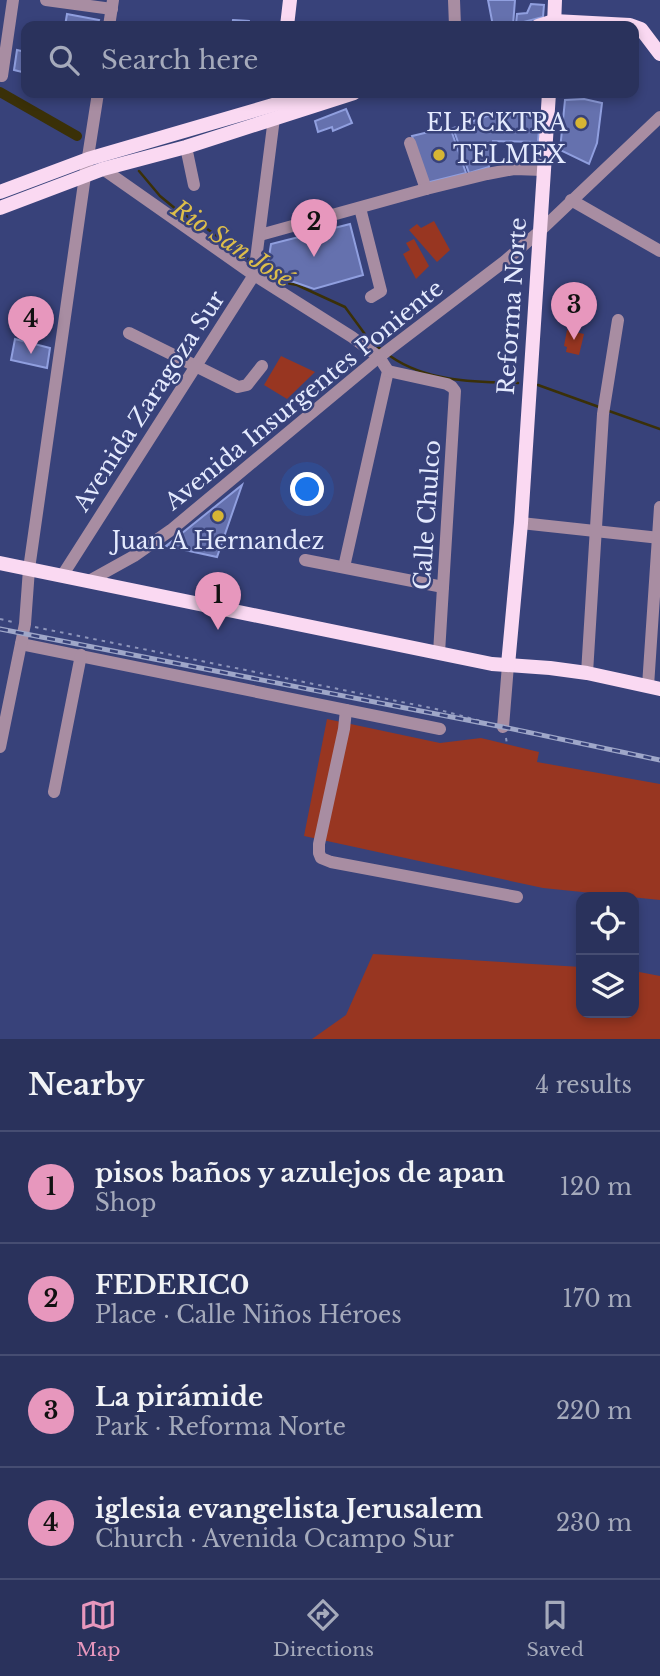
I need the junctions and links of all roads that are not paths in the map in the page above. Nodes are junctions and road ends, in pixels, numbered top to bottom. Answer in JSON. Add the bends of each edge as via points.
{"nodes":[{"id":1,"x":13,"y":0,"type":"edge"},
{"id":2,"x":46,"y":0,"type":"edge"},
{"id":3,"x":290,"y":0,"type":"edge"},
{"id":4,"x":454,"y":0,"type":"edge"},
{"id":5,"x":555,"y":0,"type":"edge"},
{"id":6,"x":113,"y":4,"type":"edge"},
{"id":7,"x":288,"y":21,"type":"edge"},
{"id":8,"x":455,"y":21,"type":"edge"},
{"id":9,"x":554,"y":21,"type":"edge"},
{"id":10,"x":639,"y":28,"type":"edge"},
{"id":11,"x":639,"y":42,"type":"edge"},
{"id":12,"x":660,"y":54,"type":"edge"},
{"id":13,"x":660,"y":61,"type":"edge"},
{"id":14,"x":2,"y":76,"type":"dead end"},
{"id":15,"x":97,"y":98,"type":"edge"},
{"id":16,"x":298,"y":98,"type":"edge"},
{"id":17,"x":322,"y":98,"type":"edge"},
{"id":18,"x":549,"y":98,"type":"edge"},
{"id":19,"x":276,"y":105,"type":"edge"},
{"id":20,"x":660,"y":117,"type":"edge"},
{"id":21,"x":410,"y":144,"type":"dead end"},
{"id":22,"x":186,"y":147,"type":"junction"},
{"id":23,"x":88,"y":159,"type":"junction"},
{"id":24,"x":103,"y":169,"type":"junction"},
{"id":25,"x":544,"y":170,"type":"junction"},
{"id":26,"x":85,"y":176,"type":"junction"},
{"id":27,"x":194,"y":185,"type":"dead end"},
{"id":28,"x":426,"y":189,"type":"junction"},
{"id":29,"x":0,"y":192,"type":"edge"},
{"id":30,"x":571,"y":200,"type":"junction"},
{"id":31,"x":0,"y":208,"type":"edge"},
{"id":32,"x":360,"y":208,"type":"junction"},
{"id":33,"x":540,"y":231,"type":"junction"},
{"id":34,"x":260,"y":235,"type":"junction"},
{"id":35,"x":660,"y":251,"type":"edge"},
{"id":36,"x":255,"y":271,"type":"junction"},
{"id":37,"x":376,"y":293,"type":"dead end"},
{"id":38,"x":618,"y":320,"type":"dead end"},
{"id":39,"x":129,"y":333,"type":"dead end"},
{"id":40,"x":384,"y":353,"type":"junction"},
{"id":41,"x":196,"y":366,"type":"junction"},
{"id":42,"x":262,"y":366,"type":"dead end"},
{"id":43,"x":388,"y":371,"type":"junction"},
{"id":44,"x":660,"y":507,"type":"edge"},
{"id":45,"x":521,"y":523,"type":"junction"},
{"id":46,"x":595,"y":531,"type":"junction"},
{"id":47,"x":659,"y":538,"type":"edge"},
{"id":48,"x":305,"y":560,"type":"dead end"},
{"id":49,"x":0,"y":563,"type":"edge"},
{"id":50,"x":344,"y":567,"type":"junction"},
{"id":51,"x":29,"y":569,"type":"junction"},
{"id":52,"x":62,"y":576,"type":"junction"},
{"id":53,"x":89,"y":581,"type":"junction"},
{"id":54,"x":443,"y":587,"type":"junction"},
{"id":55,"x":21,"y":644,"type":"junction"},
{"id":56,"x":439,"y":653,"type":"junction"},
{"id":57,"x":81,"y":655,"type":"junction"},
{"id":58,"x":508,"y":665,"type":"junction"},
{"id":59,"x":587,"y":673,"type":"junction"},
{"id":60,"x":654,"y":687,"type":"edge"},
{"id":61,"x":346,"y":710,"type":"junction"},
{"id":62,"x":503,"y":727,"type":"road end"},
{"id":63,"x":440,"y":729,"type":"dead end"},
{"id":64,"x":0,"y":747,"type":"edge"},
{"id":65,"x":54,"y":792,"type":"dead end"},
{"id":66,"x":517,"y":897,"type":"dead end"}],
"edges":[{"from":1,"to":14,"type":"street"},
{"from":2,"to":6,"type":"street"},
{"from":3,"to":7,"type":"main road"},
{"from":4,"to":8,"type":"street"},
{"from":5,"to":9,"type":"main road"},
{"from":10,"to":12,"type":"main road"},
{"from":11,"to":13,"type":"main road"},
{"from":15,"to":23,"type":"street"},
{"from":16,"to":19,"type":"main road"},
{"from":17,"to":19,"type":"main road"},
{"from":18,"to":25,"type":"main road","name":"Reforma Norte"},
{"from":19,"to":22,"type":"main road"},
{"from":19,"to":23,"type":"main road"},
{"from":19,"to":34,"type":"street","name":"Avenida Zaragoza Sur"},
{"from":20,"to":30,"type":"street","name":"Avenida Insurgentes Poniente"},
{"from":21,"to":28,"type":"street"},
{"from":22,"to":24,"type":"main road"},
{"from":22,"to":27,"type":"street"},
{"from":23,"to":26,"type":"street"},
{"from":23,"to":29,"type":"main road"},
{"from":24,"to":26,"type":"main road"},
{"from":24,"to":36,"type":"street"},
{"from":25,"to":28,"type":"street","via":[[514,169]]},
{"from":25,"to":33,"type":"main road","name":"Reforma Norte"},
{"from":26,"to":31,"type":"main road"},
{"from":26,"to":51,"type":"street"},
{"from":28,"to":32,"type":"street"},
{"from":30,"to":33,"type":"street","name":"Avenida Insurgentes Poniente"},
{"from":30,"to":35,"type":"street"},
{"from":32,"to":34,"type":"street"},
{"from":32,"to":37,"type":"street"},
{"from":33,"to":40,"type":"street","name":"Avenida Insurgentes Poniente"},
{"from":33,"to":45,"type":"main road","name":"Reforma Norte"},
{"from":34,"to":36,"type":"street","name":"Avenida Zaragoza Sur"},
{"from":36,"to":40,"type":"street","via":[[352,337]]},
{"from":36,"to":41,"type":"street","name":"Avenida Zaragoza Sur"},
{"from":38,"to":46,"type":"street","via":[[603,414]]},
{"from":39,"to":41,"type":"street"},
{"from":40,"to":43,"type":"street"},
{"from":40,"to":53,"type":"street","name":"Avenida Insurgentes Poniente","via":[[171,530]]},
{"from":41,"to":42,"type":"street","via":[[238,387],[247,385]]},
{"from":41,"to":52,"type":"street","name":"Avenida Zaragoza Sur"},
{"from":43,"to":50,"type":"street"},
{"from":43,"to":54,"type":"street","name":"Calle Chulco","via":[[447,384],[455,391]]},
{"from":44,"to":47,"type":"street"},
{"from":45,"to":46,"type":"street"},
{"from":45,"to":58,"type":"main road","name":"Reforma Norte"},
{"from":46,"to":47,"type":"street"},
{"from":46,"to":59,"type":"street"},
{"from":47,"to":60,"type":"street"},
{"from":48,"to":50,"type":"street"},
{"from":49,"to":51,"type":"main road"},
{"from":50,"to":54,"type":"street"},
{"from":51,"to":52,"type":"main road"},
{"from":51,"to":55,"type":"street"},
{"from":52,"to":53,"type":"main road"},
{"from":53,"to":56,"type":"main road"},
{"from":54,"to":56,"type":"street","name":"Calle Chulco"},
{"from":55,"to":57,"type":"street"},
{"from":55,"to":64,"type":"street"},
{"from":56,"to":58,"type":"main road"},
{"from":57,"to":61,"type":"street"},
{"from":57,"to":65,"type":"street"},
{"from":58,"to":59,"type":"main road"},
{"from":58,"to":62,"type":"street"},
{"from":59,"to":60,"type":"main road"},
{"from":61,"to":63,"type":"street"},
{"from":61,"to":66,"type":"street","via":[[321,831],[321,859]]}]}
